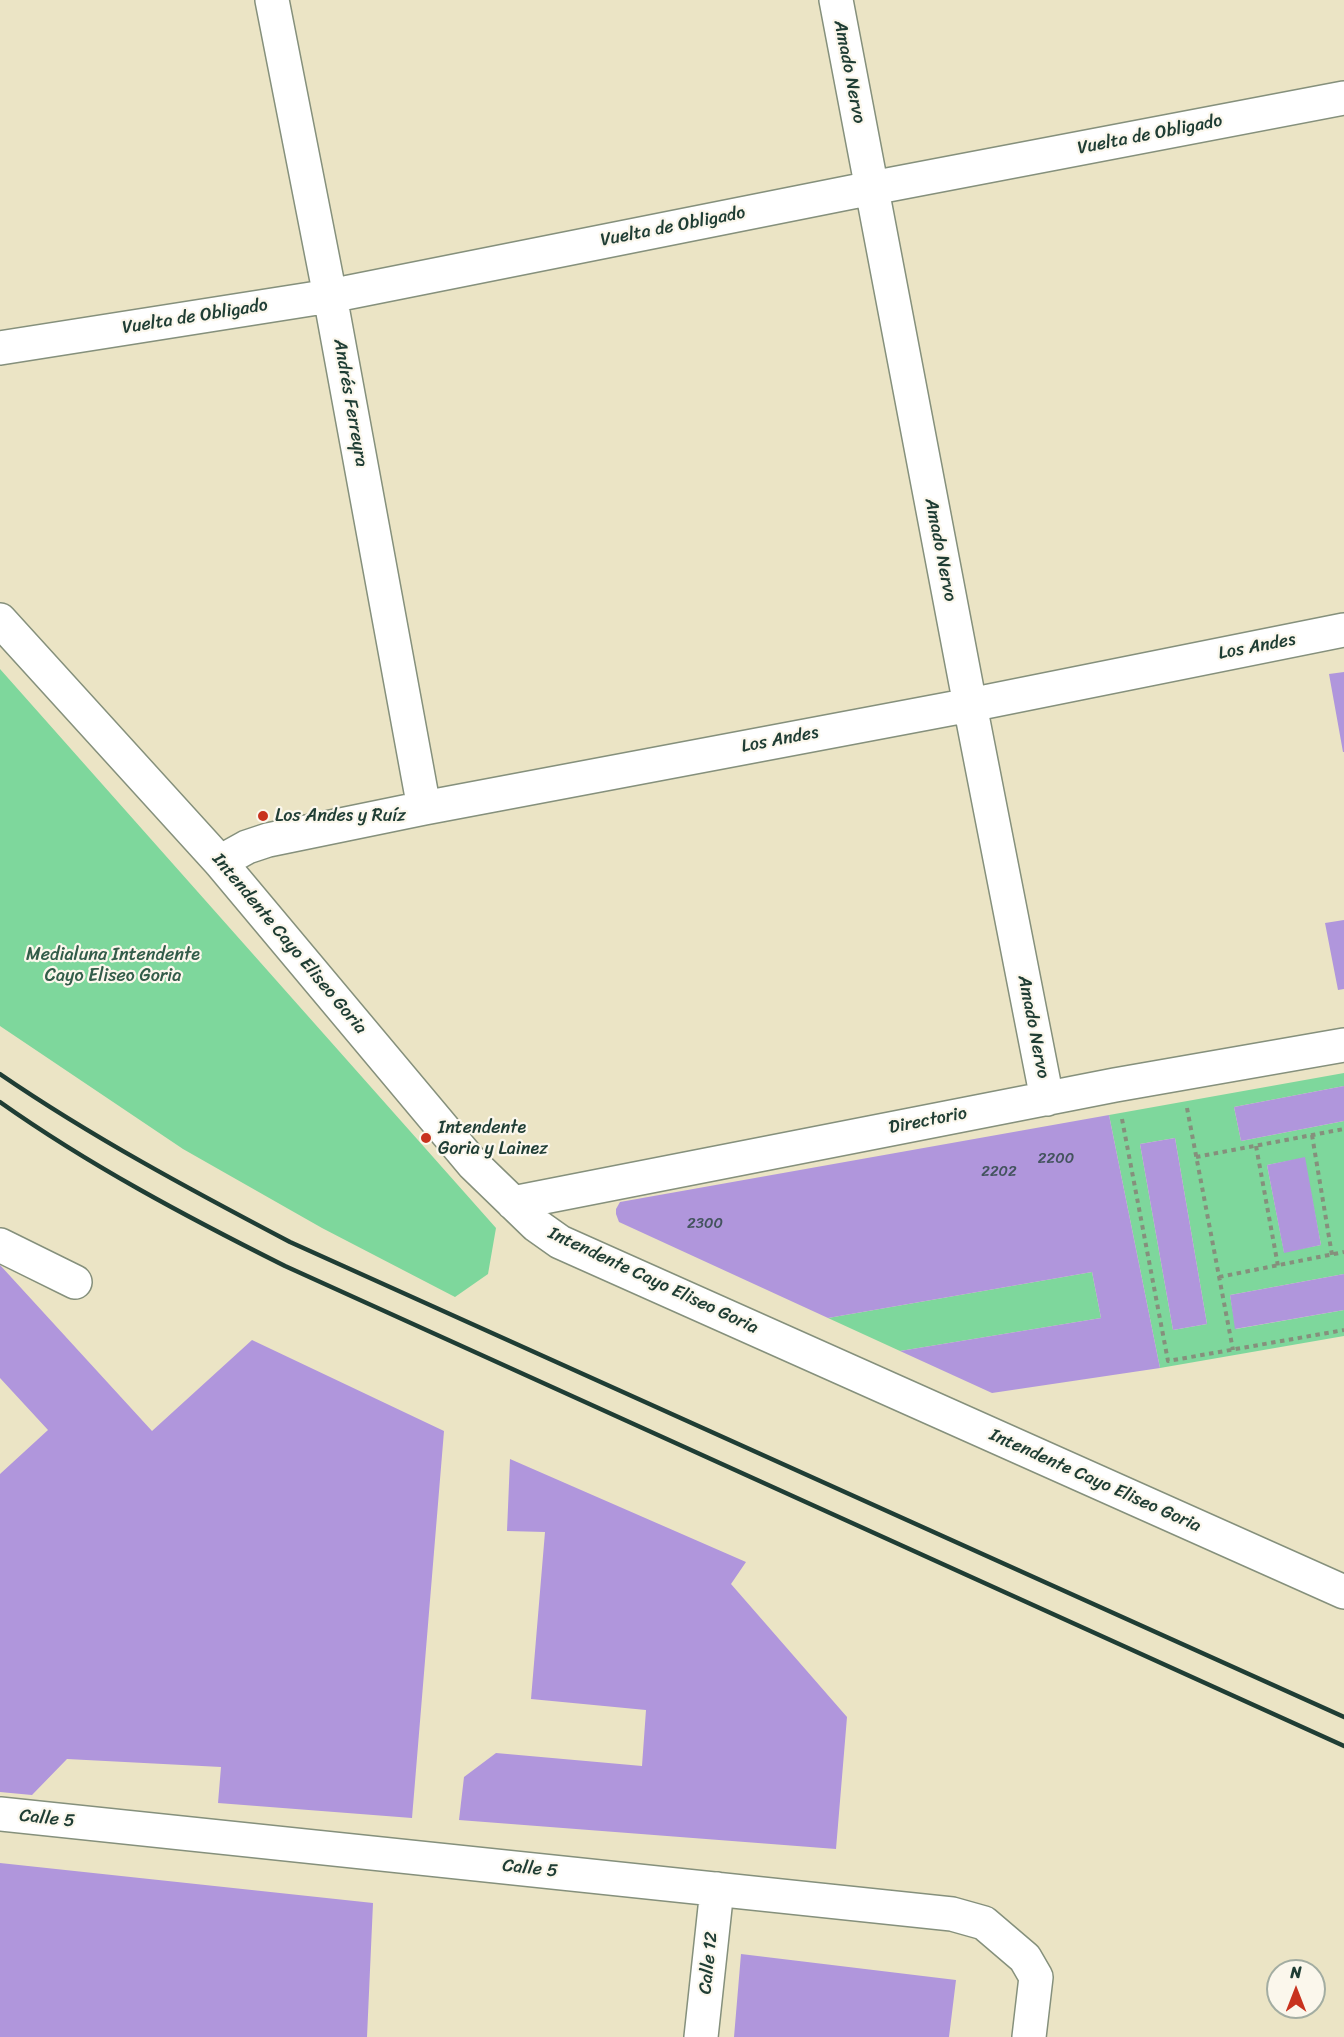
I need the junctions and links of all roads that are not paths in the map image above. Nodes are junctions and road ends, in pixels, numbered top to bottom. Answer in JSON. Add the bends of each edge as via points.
{"nodes":[{"id":1,"x":272,"y":0,"type":"edge"},
{"id":2,"x":836,"y":0,"type":"edge"},
{"id":3,"x":1344,"y":98,"type":"edge"},
{"id":4,"x":872,"y":188,"type":"junction"},
{"id":5,"x":330,"y":296,"type":"junction"},
{"id":6,"x":0,"y":348,"type":"edge"},
{"id":7,"x":0,"y":620,"type":"edge"},
{"id":8,"x":1344,"y":630,"type":"edge"},
{"id":9,"x":970,"y":705,"type":"junction"},
{"id":10,"x":424,"y":807,"type":"junction"},
{"id":11,"x":220,"y":862,"type":"junction"},
{"id":12,"x":1344,"y":1045,"type":"edge"},
{"id":13,"x":1047,"y":1099,"type":"junction"},
{"id":14,"x":513,"y":1203,"type":"junction"},
{"id":15,"x":0,"y":1245,"type":"edge"},
{"id":16,"x":75,"y":1282,"type":"dead end"},
{"id":17,"x":1344,"y":1592,"type":"edge"},
{"id":18,"x":0,"y":1814,"type":"edge"},
{"id":19,"x":717,"y":1889,"type":"junction"},
{"id":20,"x":701,"y":2037,"type":"edge"},
{"id":21,"x":1029,"y":2037,"type":"edge"}],
"edges":[{"from":1,"to":5,"type":"street","name":"Andrés Ferreyra"},
{"from":2,"to":4,"type":"street","name":"Amado Nervo"},
{"from":3,"to":4,"type":"street","name":"Vuelta de Obligado"},
{"from":4,"to":5,"type":"street","name":"Vuelta de Obligado"},
{"from":4,"to":9,"type":"street","name":"Amado Nervo"},
{"from":5,"to":6,"type":"street","name":"Vuelta de Obligado"},
{"from":5,"to":10,"type":"street","name":"Andrés Ferreyra"},
{"from":7,"to":11,"type":"street","name":"Intendente Cayo Eliseo Goria"},
{"from":8,"to":9,"type":"street","name":"Los Andes"},
{"from":9,"to":10,"type":"street","name":"Los Andes"},
{"from":9,"to":13,"type":"street","name":"Amado Nervo"},
{"from":10,"to":11,"type":"street","name":"Los Andes","via":[[268,840]]},
{"from":11,"to":14,"type":"street","name":"Intendente Cayo Eliseo Goria","via":[[473,1164]]},
{"from":12,"to":13,"type":"street","name":"Directorio"},
{"from":13,"to":14,"type":"street","name":"Directorio"},
{"from":14,"to":17,"type":"street","name":"Intendente Cayo Eliseo Goria","via":[[560,1242]]},
{"from":15,"to":16,"type":"street"},
{"from":18,"to":19,"type":"street","name":"Calle 5"},
{"from":19,"to":20,"type":"street","name":"Calle 12"},
{"from":19,"to":21,"type":"street","name":"Calle 5","via":[[952,1914],[984,1923],[1025,1958],[1036,1977]]}]}
